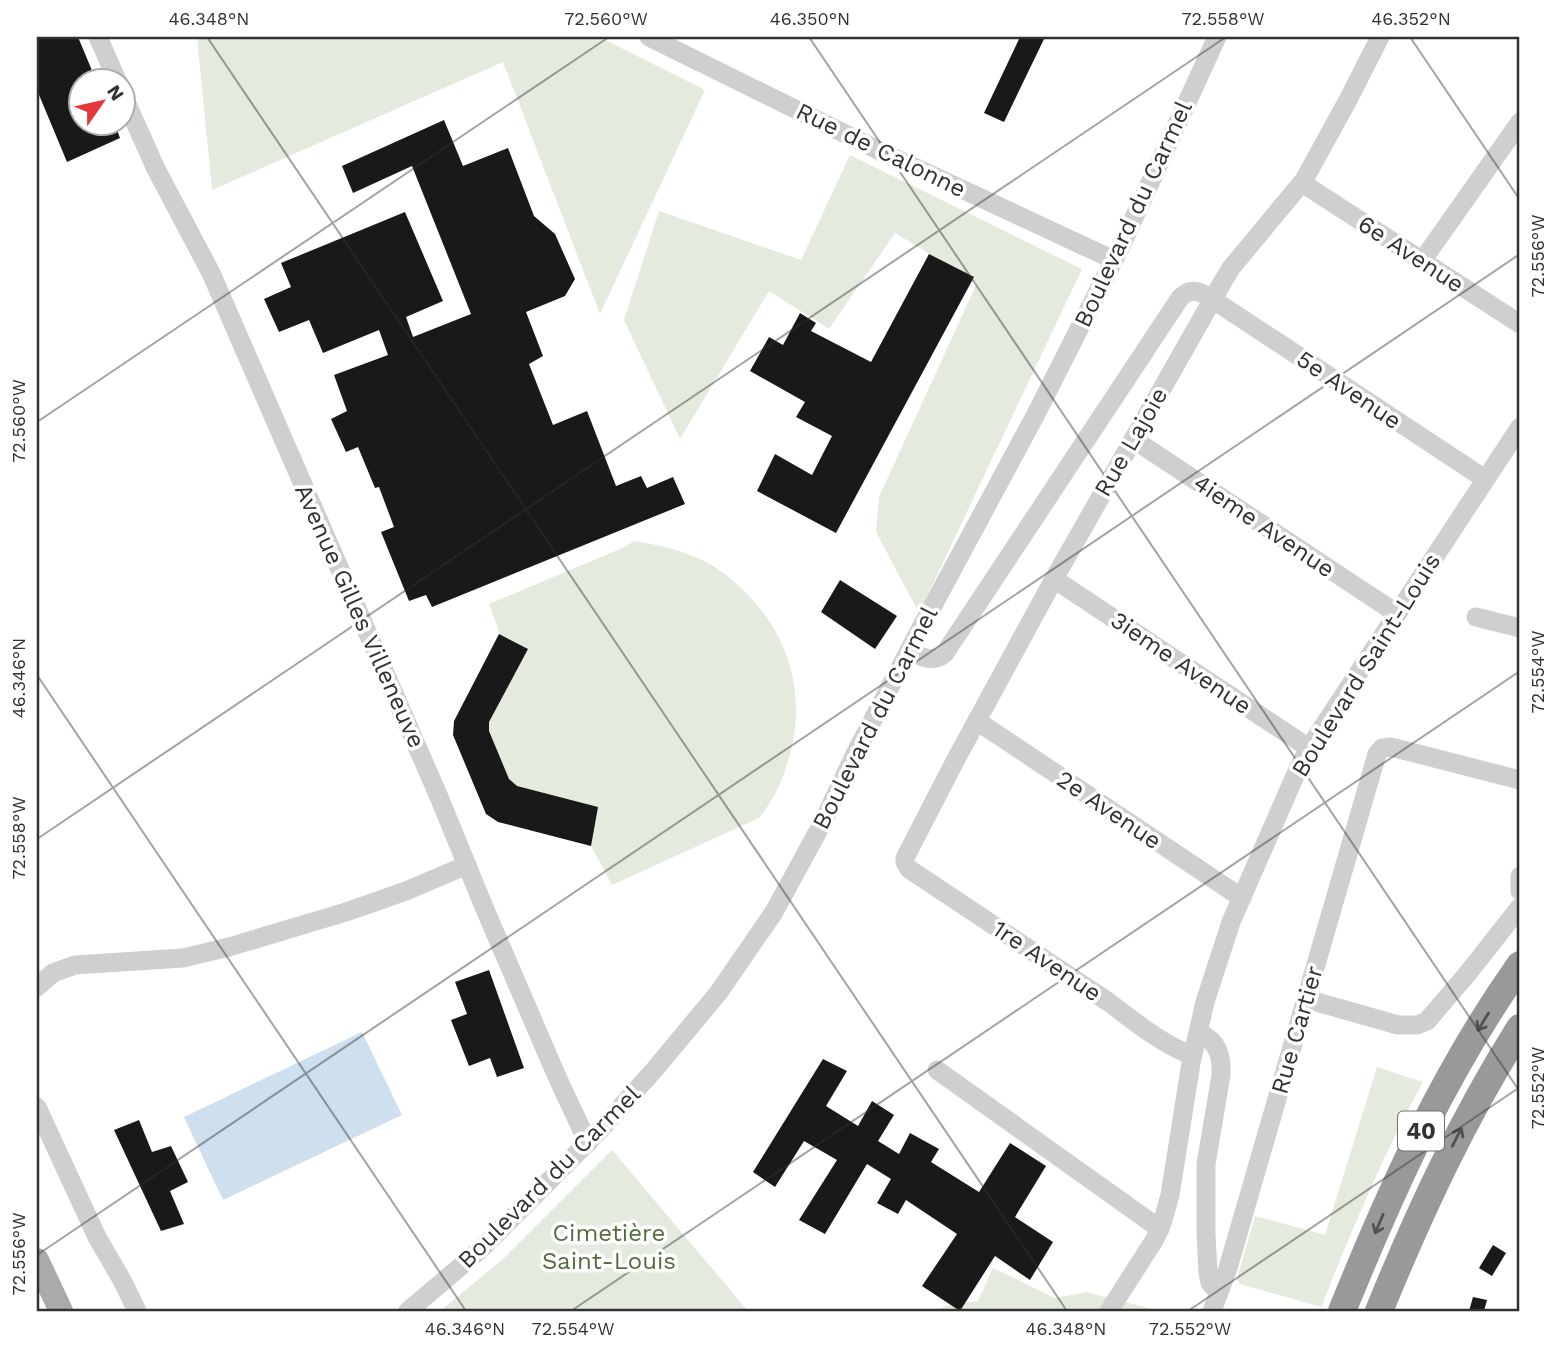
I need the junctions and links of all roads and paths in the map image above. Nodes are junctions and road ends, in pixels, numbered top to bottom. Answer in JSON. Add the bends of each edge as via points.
{"nodes":[{"id":1,"x":98,"y":37,"type":"edge"},
{"id":2,"x":649,"y":37,"type":"edge"},
{"id":3,"x":1217,"y":37,"type":"edge"},
{"id":4,"x":1380,"y":37,"type":"edge"},
{"id":5,"x":111,"y":66,"type":"edge"},
{"id":6,"x":1520,"y":122,"type":"edge"},
{"id":7,"x":136,"y":124,"type":"edge"},
{"id":8,"x":1302,"y":183,"type":"junction"},
{"id":9,"x":1114,"y":260,"type":"junction"},
{"id":10,"x":1422,"y":261,"type":"junction"},
{"id":11,"x":1212,"y":299,"type":"junction"},
{"id":12,"x":1520,"y":324,"type":"edge"},
{"id":13,"x":1520,"y":427,"type":"edge"},
{"id":14,"x":1133,"y":439,"type":"junction"},
{"id":15,"x":1485,"y":480,"type":"junction"},
{"id":16,"x":1054,"y":579,"type":"junction"},
{"id":17,"x":1396,"y":613,"type":"junction"},
{"id":18,"x":1476,"y":617,"type":"dead end"},
{"id":19,"x":1520,"y":628,"type":"edge"},
{"id":20,"x":909,"y":651,"type":"junction"},
{"id":21,"x":977,"y":721,"type":"junction"},
{"id":22,"x":1309,"y":748,"type":"junction"},
{"id":23,"x":1520,"y":780,"type":"edge"},
{"id":24,"x":905,"y":862,"type":"joint"},
{"id":25,"x":467,"y":865,"type":"junction"},
{"id":26,"x":1520,"y":876,"type":"edge"},
{"id":27,"x":1520,"y":891,"type":"edge"},
{"id":28,"x":1242,"y":898,"type":"junction"},
{"id":29,"x":1520,"y":907,"type":"edge"},
{"id":30,"x":1520,"y":965,"type":"edge"},
{"id":31,"x":37,"y":987,"type":"edge"},
{"id":32,"x":1306,"y":999,"type":"junction"},
{"id":33,"x":1520,"y":1028,"type":"edge"},
{"id":34,"x":1198,"y":1033,"type":"junction"},
{"id":35,"x":1192,"y":1055,"type":"junction"},
{"id":36,"x":937,"y":1070,"type":"dead end"},
{"id":37,"x":37,"y":1107,"type":"edge"},
{"id":38,"x":588,"y":1143,"type":"junction"},
{"id":39,"x":1160,"y":1229,"type":"junction"},
{"id":40,"x":37,"y":1259,"type":"edge"},
{"id":41,"x":1216,"y":1302,"type":"edge"},
{"id":42,"x":1342,"y":1310,"type":"edge"},
{"id":43,"x":61,"y":1311,"type":"edge"},
{"id":44,"x":137,"y":1311,"type":"edge"},
{"id":45,"x":408,"y":1311,"type":"edge"},
{"id":46,"x":1109,"y":1311,"type":"edge"},
{"id":47,"x":1379,"y":1311,"type":"edge"}],
"edges":[{"from":1,"to":5,"type":"street"},
{"from":2,"to":9,"type":"street","name":"Rue de Calonne"},
{"from":3,"to":9,"type":"street","name":"Boulevard du Carmel"},
{"from":4,"to":8,"type":"street","name":"Rue Lajoie"},
{"from":6,"to":10,"type":"street"},
{"from":7,"to":25,"type":"street","name":"Avenue Gilles Villeneuve","via":[[211,273]]},
{"from":8,"to":10,"type":"street","name":"6e Avenue"},
{"from":8,"to":11,"type":"street","name":"Rue Lajoie","via":[[1231,268]]},
{"from":9,"to":20,"type":"street","name":"Boulevard du Carmel"},
{"from":10,"to":12,"type":"street","name":"6e Avenue"},
{"from":11,"to":14,"type":"street","name":"Rue Lajoie"},
{"from":11,"to":15,"type":"street","name":"5e Avenue"},
{"from":11,"to":20,"type":"street","via":[[1195,290],[1180,298],[945,653],[930,660]]},
{"from":13,"to":15,"type":"street","name":"Boulevard Saint-Louis"},
{"from":14,"to":16,"type":"street","name":"Rue Lajoie"},
{"from":14,"to":17,"type":"street","name":"4ieme Avenue"},
{"from":15,"to":17,"type":"street","name":"Boulevard Saint-Louis"},
{"from":16,"to":21,"type":"street","name":"Rue Lajoie"},
{"from":16,"to":22,"type":"street","name":"3ieme Avenue"},
{"from":17,"to":22,"type":"street","name":"Boulevard Saint-Louis"},
{"from":18,"to":19,"type":"street"},
{"from":20,"to":38,"type":"street","name":"Boulevard du Carmel","via":[[774,912],[711,1003]]},
{"from":21,"to":24,"type":"street","name":"Rue Lajoie"},
{"from":21,"to":28,"type":"street","name":"2e Avenue"},
{"from":22,"to":28,"type":"street","name":"Boulevard Saint-Louis"},
{"from":23,"to":32,"type":"street","name":"Rue Cartier","via":[[1391,747],[1381,749]]},
{"from":24,"to":35,"type":"street","name":"1re Avenue","via":[[909,869]]},
{"from":25,"to":31,"type":"street","via":[[346,912],[229,947],[183,958],[75,965],[53,973]]},
{"from":25,"to":38,"type":"street","name":"Avenue Gilles Villeneuve"},
{"from":26,"to":27,"type":"street"},
{"from":28,"to":34,"type":"street","name":"Boulevard Saint-Louis"},
{"from":29,"to":32,"type":"street","via":[[1424,1023],[1398,1025]]},
{"from":30,"to":42,"type":"highway","number":"40","one_way":true,"via":[[1422,1128]]},
{"from":32,"to":41,"type":"street","name":"Rue Cartier"},
{"from":47,"to":33,"type":"highway","number":"40","one_way":true,"via":[[1452,1147]]},
{"from":34,"to":35,"type":"street","name":"Boulevard Saint-Louis"},
{"from":34,"to":41,"type":"street","via":[[1212,1041],[1222,1062],[1205,1189],[1208,1273]]},
{"from":35,"to":39,"type":"street","name":"Boulevard Saint-Louis","via":[[1170,1195]]},
{"from":36,"to":39,"type":"street"},
{"from":37,"to":44,"type":"street"},
{"from":38,"to":45,"type":"street","name":"Boulevard du Carmel","via":[[480,1250]]},
{"from":39,"to":46,"type":"street","name":"Boulevard Saint-Louis"},
{"from":40,"to":43,"type":"main road"}]}
